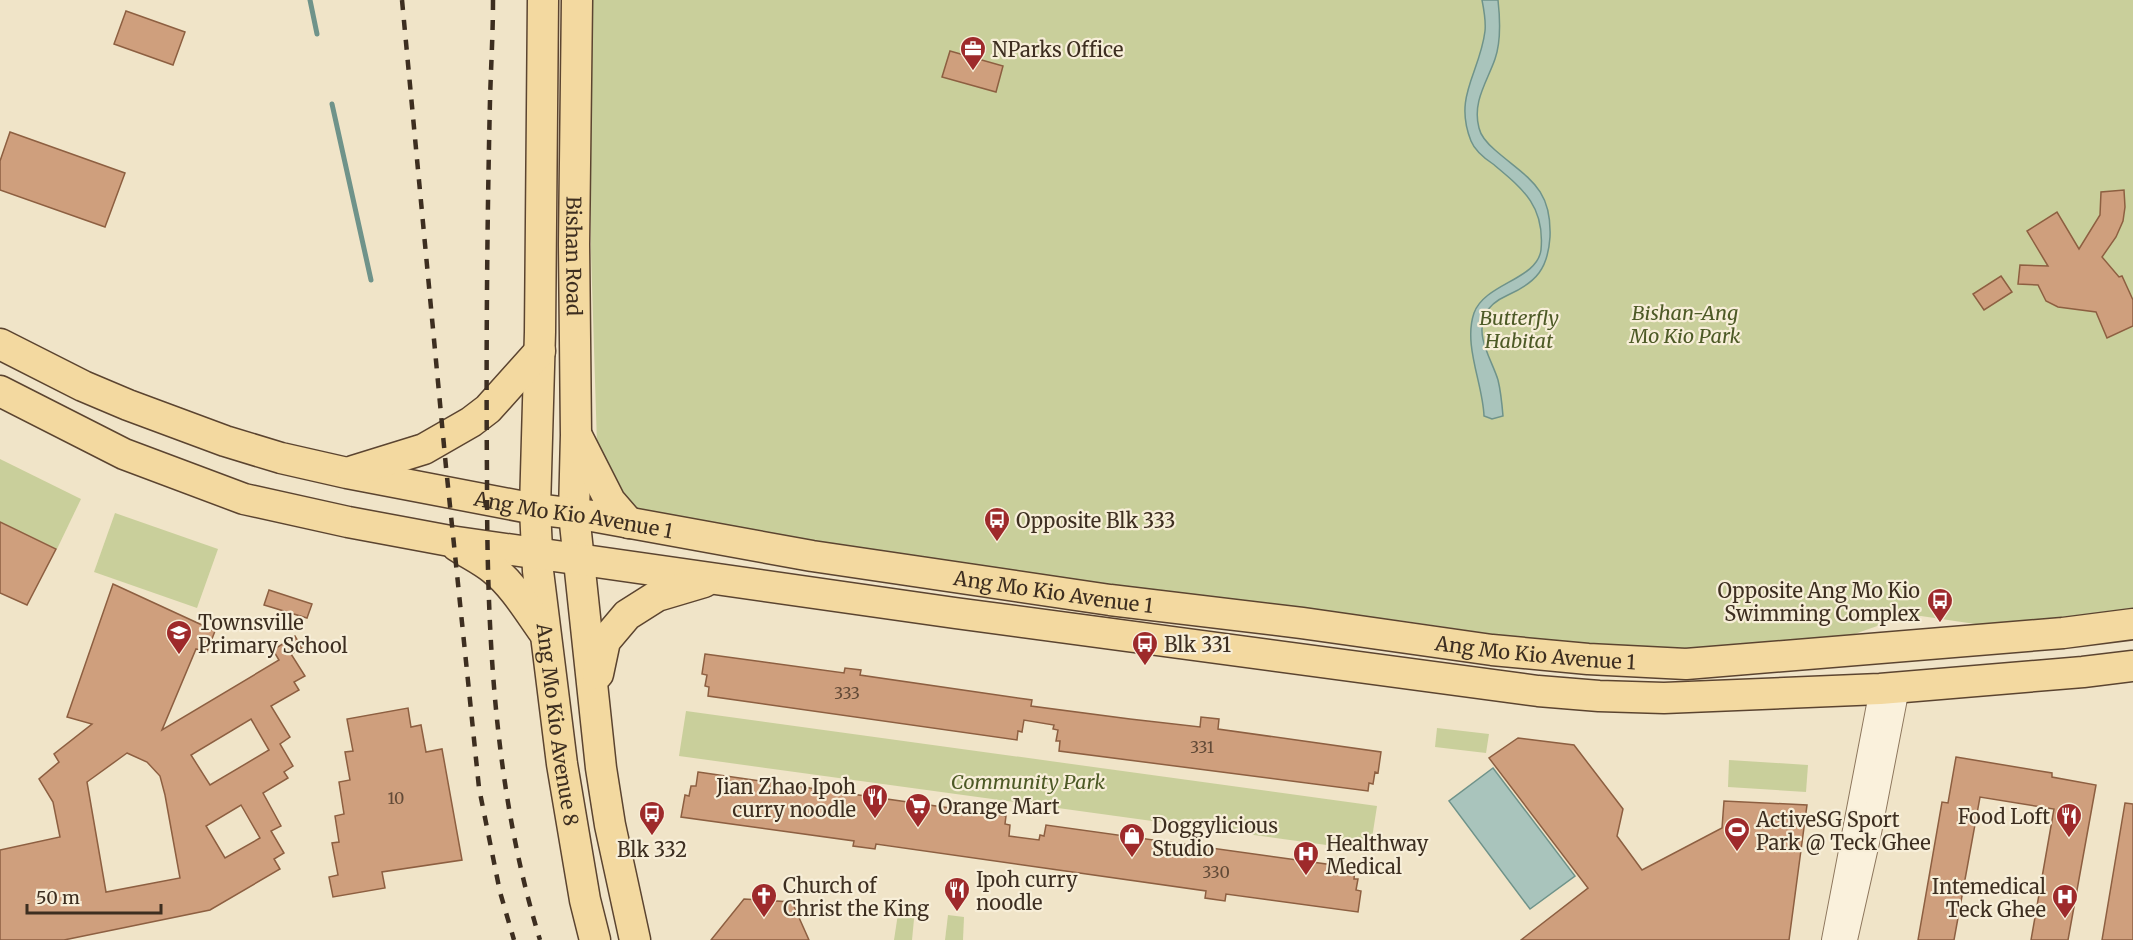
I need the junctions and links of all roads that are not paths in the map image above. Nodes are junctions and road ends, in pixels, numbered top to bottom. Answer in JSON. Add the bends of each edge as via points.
{"nodes":[{"id":1,"x":543,"y":0,"type":"edge"},
{"id":2,"x":577,"y":0,"type":"edge"},
{"id":3,"x":0,"y":344,"type":"edge"},
{"id":4,"x":540,"y":351,"type":"junction"},
{"id":5,"x":0,"y":391,"type":"edge"},
{"id":6,"x":576,"y":435,"type":"junction"},
{"id":7,"x":347,"y":473,"type":"junction"},
{"id":8,"x":535,"y":508,"type":"junction"},
{"id":9,"x":574,"y":514,"type":"junction"},
{"id":10,"x":629,"y":523,"type":"junction"},
{"id":11,"x":450,"y":541,"type":"junction"},
{"id":12,"x":537,"y":553,"type":"junction"},
{"id":13,"x":579,"y":559,"type":"junction"},
{"id":14,"x":713,"y":579,"type":"junction"},
{"id":15,"x":2133,"y":624,"type":"edge"},
{"id":16,"x":545,"y":634,"type":"junction"},
{"id":17,"x":2133,"y":666,"type":"edge"},
{"id":18,"x":1890,"y":688,"type":"junction"},
{"id":19,"x":594,"y":699,"type":"junction"},
{"id":20,"x":595,"y":940,"type":"edge"},
{"id":21,"x":635,"y":940,"type":"edge"},
{"id":22,"x":1832,"y":940,"type":"edge"},
{"id":23,"x":1847,"y":940,"type":"edge"}],
"edges":[{"from":1,"to":4,"type":"main road","name":"Bishan Road"},
{"from":2,"to":6,"type":"main road","name":"Bishan Road"},
{"from":3,"to":7,"type":"main road","name":"Ang Mo Kio Avenue 1","via":[[139,409],[281,458]]},
{"from":4,"to":7,"type":"main road","via":[[488,409],[471,422],[424,449]]},
{"from":4,"to":8,"type":"main road","name":"Bishan Road"},
{"from":5,"to":11,"type":"main road","name":"Ang Mo Kio Avenue 1","via":[[124,454],[244,499]]},
{"from":6,"to":9,"type":"main road","name":"Bishan Road"},
{"from":6,"to":10,"type":"main road","via":[[610,501]]},
{"from":7,"to":8,"type":"main road","name":"Ang Mo Kio Avenue 1"},
{"from":8,"to":9,"type":"main road","name":"Ang Mo Kio Avenue 1"},
{"from":8,"to":12,"type":"main road","name":"Ang Mo Kio Avenue 8"},
{"from":9,"to":10,"type":"main road","name":"Ang Mo Kio Avenue 1"},
{"from":9,"to":13,"type":"main road","name":"Ang Mo Kio Avenue 8"},
{"from":10,"to":15,"type":"main road","name":"Ang Mo Kio Avenue 1","via":[[1010,587],[1588,660],[1686,664]]},
{"from":11,"to":12,"type":"main road","name":"Ang Mo Kio Avenue 1"},
{"from":11,"to":16,"type":"main road","via":[[505,580]]},
{"from":12,"to":13,"type":"main road","name":"Ang Mo Kio Avenue 1"},
{"from":12,"to":16,"type":"main road","name":"Ang Mo Kio Avenue 8"},
{"from":13,"to":14,"type":"main road","name":"Ang Mo Kio Avenue 1"},
{"from":13,"to":19,"type":"main road","name":"Ang Mo Kio Avenue 8"},
{"from":14,"to":18,"type":"main road","name":"Ang Mo Kio Avenue 1","via":[[1538,691],[1664,698]]},
{"from":14,"to":19,"type":"main road","via":[[657,596],[627,615],[604,640]]},
{"from":16,"to":20,"type":"main road","name":"Ang Mo Kio Avenue 8","via":[[562,764]]},
{"from":17,"to":18,"type":"main road","name":"Ang Mo Kio Avenue 1"},
{"from":18,"to":22,"type":"street"},
{"from":18,"to":23,"type":"street","via":[[1870,838]]},
{"from":19,"to":21,"type":"main road","name":"Ang Mo Kio Avenue 8","via":[[608,814]]}]}
